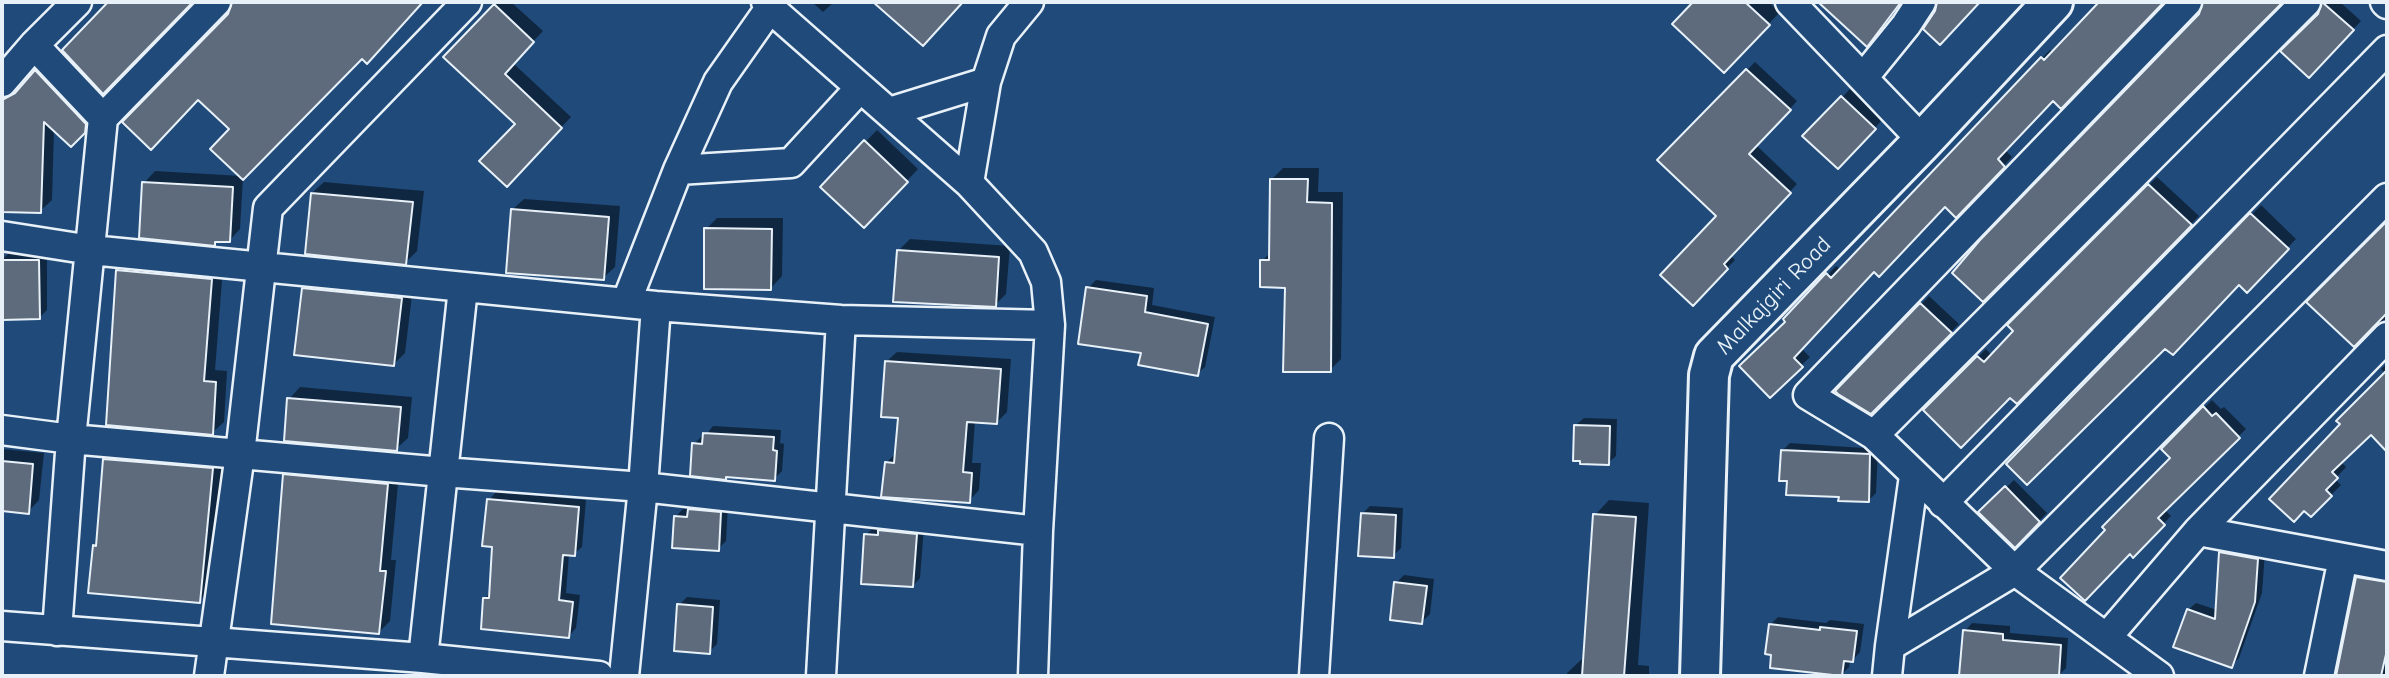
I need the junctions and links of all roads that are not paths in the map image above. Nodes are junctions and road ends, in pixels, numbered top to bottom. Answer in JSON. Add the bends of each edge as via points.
{"nodes":[{"id":1,"x":77,"y":2,"type":"edge"},
{"id":2,"x":216,"y":2,"type":"edge"},
{"id":3,"x":467,"y":2,"type":"edge"},
{"id":4,"x":1029,"y":2,"type":"edge"},
{"id":5,"x":1790,"y":2,"type":"edge"},
{"id":6,"x":1921,"y":2,"type":"edge"},
{"id":7,"x":2053,"y":2,"type":"edge"},
{"id":8,"x":2187,"y":2,"type":"edge"},
{"id":9,"x":2306,"y":2,"type":"edge"},
{"id":10,"x":768,"y":5,"type":"edge"},
{"id":11,"x":34,"y":45,"type":"junction"},
{"id":12,"x":2387,"y":50,"type":"edge"},
{"id":13,"x":1864,"y":78,"type":"junction"},
{"id":14,"x":2,"y":82,"type":"edge"},
{"id":15,"x":986,"y":82,"type":"junction"},
{"id":16,"x":860,"y":88,"type":"junction"},
{"id":17,"x":889,"y":111,"type":"junction"},
{"id":18,"x":103,"y":118,"type":"junction"},
{"id":19,"x":1923,"y":141,"type":"junction"},
{"id":20,"x":678,"y":170,"type":"junction"},
{"id":21,"x":969,"y":183,"type":"junction"},
{"id":22,"x":2387,"y":198,"type":"edge"},
{"id":23,"x":2,"y":236,"type":"edge"},
{"id":24,"x":91,"y":250,"type":"junction"},
{"id":25,"x":260,"y":266,"type":"junction"},
{"id":26,"x":463,"y":288,"type":"junction"},
{"id":27,"x":626,"y":303,"type":"junction"},
{"id":28,"x":656,"y":306,"type":"junction"},
{"id":29,"x":841,"y":320,"type":"junction"},
{"id":30,"x":1050,"y":326,"type":"junction"},
{"id":31,"x":2387,"y":338,"type":"edge"},
{"id":32,"x":2,"y":430,"type":"edge"},
{"id":33,"x":1874,"y":435,"type":"junction"},
{"id":34,"x":1329,"y":438,"type":"dead end"},
{"id":35,"x":71,"y":439,"type":"junction"},
{"id":36,"x":240,"y":454,"type":"junction"},
{"id":37,"x":443,"y":472,"type":"junction"},
{"id":38,"x":1914,"y":476,"type":"junction"},
{"id":39,"x":643,"y":487,"type":"junction"},
{"id":40,"x":1943,"y":503,"type":"junction"},
{"id":41,"x":832,"y":510,"type":"junction"},
{"id":42,"x":1038,"y":531,"type":"junction"},
{"id":43,"x":2198,"y":531,"type":"junction"},
{"id":44,"x":2343,"y":558,"type":"junction"},
{"id":45,"x":2387,"y":566,"type":"edge"},
{"id":46,"x":2015,"y":571,"type":"junction"},
{"id":47,"x":2,"y":626,"type":"edge"},
{"id":48,"x":57,"y":631,"type":"junction"},
{"id":49,"x":2107,"y":637,"type":"junction"},
{"id":50,"x":212,"y":642,"type":"junction"},
{"id":51,"x":1890,"y":646,"type":"junction"},
{"id":52,"x":423,"y":658,"type":"junction"},
{"id":53,"x":209,"y":676,"type":"edge"},
{"id":54,"x":599,"y":676,"type":"edge"},
{"id":55,"x":624,"y":676,"type":"edge"},
{"id":56,"x":821,"y":676,"type":"edge"},
{"id":57,"x":1033,"y":676,"type":"edge"},
{"id":58,"x":1314,"y":676,"type":"edge"},
{"id":59,"x":1700,"y":676,"type":"edge"},
{"id":60,"x":1887,"y":676,"type":"edge"},
{"id":61,"x":2159,"y":676,"type":"edge"},
{"id":62,"x":2319,"y":676,"type":"edge"}],
"edges":[{"from":1,"to":11,"type":"street"},
{"from":2,"to":18,"type":"street"},
{"from":3,"to":25,"type":"street","via":[[268,208]]},
{"from":4,"to":15,"type":"street","via":[[1001,36]]},
{"from":5,"to":13,"type":"street"},
{"from":6,"to":13,"type":"street"},
{"from":7,"to":19,"type":"main road","name":"Malkajgiri Road"},
{"from":8,"to":33,"type":"street","via":[[1808,395]]},
{"from":9,"to":33,"type":"street"},
{"from":10,"to":16,"type":"street"},
{"from":10,"to":20,"type":"street","via":[[718,82]]},
{"from":11,"to":14,"type":"street"},
{"from":11,"to":18,"type":"street"},
{"from":12,"to":40,"type":"street"},
{"from":13,"to":19,"type":"street"},
{"from":15,"to":17,"type":"street"},
{"from":15,"to":21,"type":"street"},
{"from":16,"to":17,"type":"street"},
{"from":16,"to":20,"type":"street","via":[[791,163]]},
{"from":17,"to":21,"type":"street"},
{"from":18,"to":24,"type":"street"},
{"from":19,"to":59,"type":"main road","name":"Malkajgiri Road","via":[[1714,356],[1709,375]]},
{"from":20,"to":27,"type":"street"},
{"from":21,"to":30,"type":"street","via":[[1033,252],[1046,282]]},
{"from":22,"to":46,"type":"street"},
{"from":23,"to":24,"type":"street"},
{"from":24,"to":25,"type":"street"},
{"from":24,"to":35,"type":"street"},
{"from":25,"to":26,"type":"street"},
{"from":25,"to":36,"type":"street"},
{"from":26,"to":27,"type":"street"},
{"from":26,"to":37,"type":"street"},
{"from":27,"to":28,"type":"street"},
{"from":28,"to":29,"type":"street"},
{"from":28,"to":39,"type":"street"},
{"from":29,"to":30,"type":"street"},
{"from":29,"to":41,"type":"street"},
{"from":30,"to":42,"type":"street"},
{"from":31,"to":43,"type":"street"},
{"from":32,"to":35,"type":"street"},
{"from":33,"to":38,"type":"street"},
{"from":34,"to":58,"type":"street"},
{"from":35,"to":36,"type":"street"},
{"from":35,"to":48,"type":"street"},
{"from":36,"to":37,"type":"street"},
{"from":36,"to":50,"type":"street"},
{"from":37,"to":39,"type":"street"},
{"from":37,"to":52,"type":"street"},
{"from":38,"to":40,"type":"street"},
{"from":38,"to":51,"type":"street"},
{"from":39,"to":41,"type":"street"},
{"from":39,"to":55,"type":"street"},
{"from":40,"to":46,"type":"street"},
{"from":41,"to":42,"type":"street"},
{"from":41,"to":56,"type":"street"},
{"from":42,"to":57,"type":"street"},
{"from":43,"to":44,"type":"street"},
{"from":43,"to":49,"type":"street"},
{"from":44,"to":45,"type":"street"},
{"from":44,"to":62,"type":"street"},
{"from":46,"to":49,"type":"street"},
{"from":46,"to":51,"type":"street"},
{"from":47,"to":48,"type":"street"},
{"from":48,"to":50,"type":"street"},
{"from":49,"to":61,"type":"street"},
{"from":50,"to":52,"type":"street"},
{"from":50,"to":53,"type":"street"},
{"from":51,"to":60,"type":"street"},
{"from":52,"to":54,"type":"street"}]}
